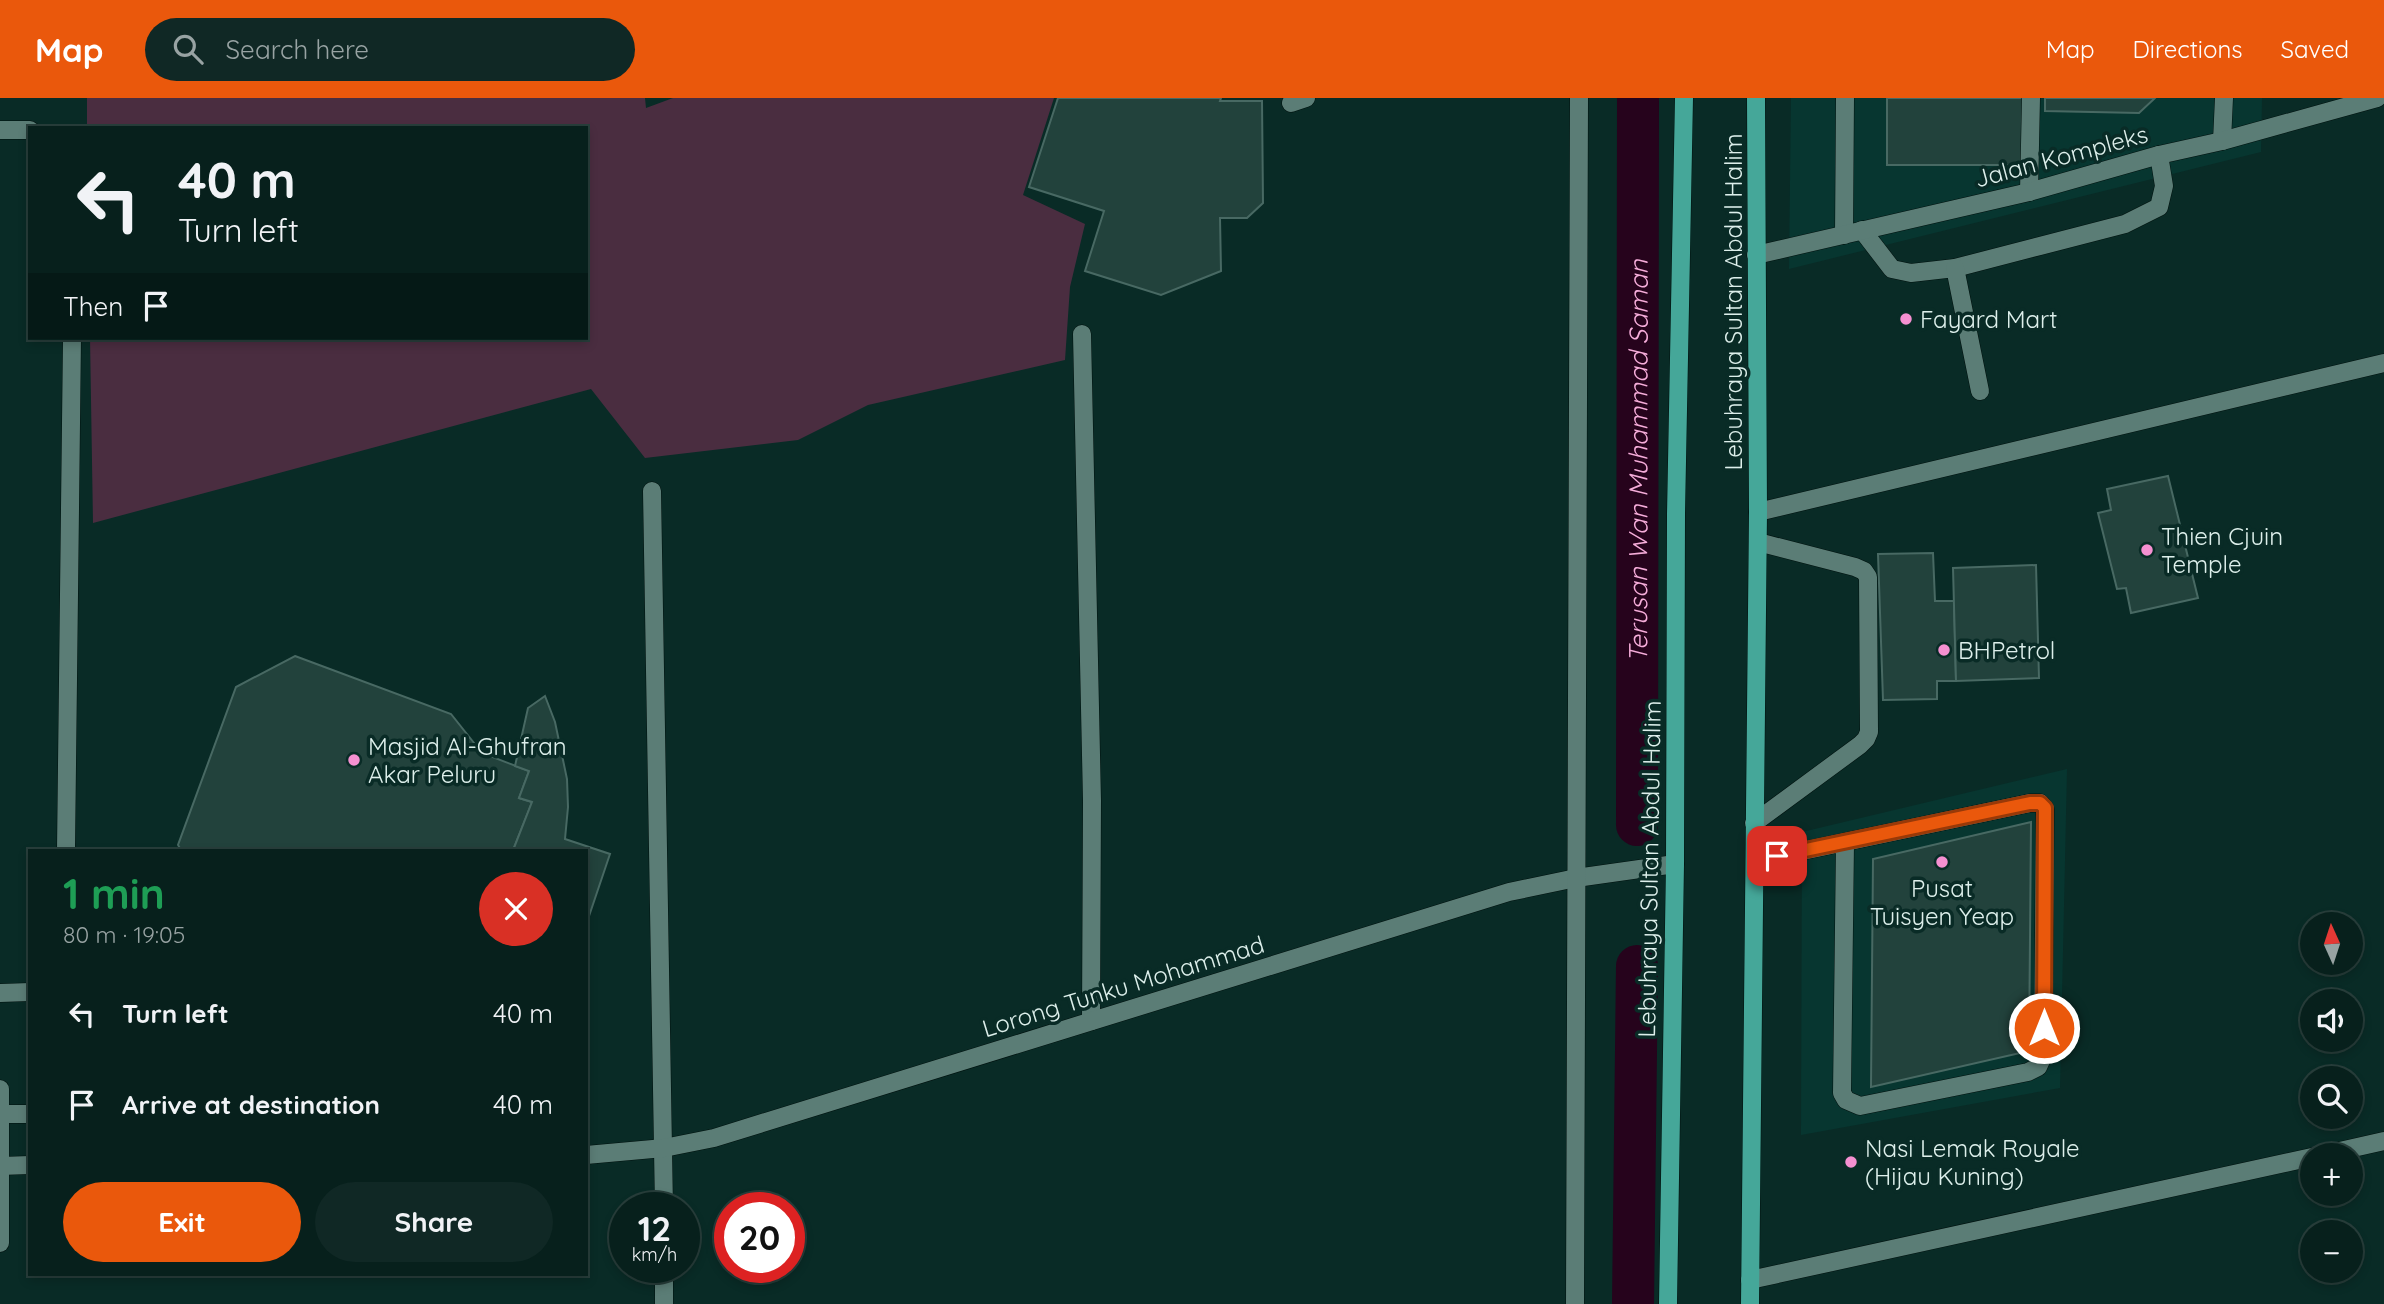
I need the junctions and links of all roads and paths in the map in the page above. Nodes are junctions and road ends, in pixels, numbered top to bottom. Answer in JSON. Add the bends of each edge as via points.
{"nodes":[{"id":1,"x":1579,"y":98,"type":"edge"},
{"id":2,"x":1684,"y":98,"type":"edge"},
{"id":3,"x":1756,"y":98,"type":"edge"},
{"id":4,"x":1845,"y":98,"type":"edge"},
{"id":5,"x":2031,"y":98,"type":"edge"},
{"id":6,"x":2224,"y":98,"type":"edge"},
{"id":7,"x":2377,"y":98,"type":"edge"},
{"id":8,"x":0,"y":130,"type":"edge"},
{"id":9,"x":28,"y":130,"type":"edge"},
{"id":10,"x":2222,"y":141,"type":"junction"},
{"id":11,"x":2159,"y":155,"type":"junction"},
{"id":12,"x":2029,"y":192,"type":"junction"},
{"id":13,"x":1862,"y":230,"type":"junction"},
{"id":14,"x":1844,"y":235,"type":"junction"},
{"id":15,"x":1756,"y":255,"type":"junction"},
{"id":16,"x":1955,"y":268,"type":"junction"},
{"id":17,"x":1082,"y":334,"type":"dead end"},
{"id":18,"x":72,"y":340,"type":"edge"},
{"id":19,"x":2384,"y":363,"type":"edge"},
{"id":20,"x":1980,"y":391,"type":"dead end"},
{"id":21,"x":652,"y":491,"type":"dead end"},
{"id":22,"x":1758,"y":512,"type":"junction"},
{"id":23,"x":1758,"y":542,"type":"junction"},
{"id":24,"x":1754,"y":823,"type":"junction"},
{"id":25,"x":1845,"y":843,"type":"junction"},
{"id":26,"x":66,"y":849,"type":"edge"},
{"id":27,"x":1755,"y":861,"type":"junction"},
{"id":28,"x":1675,"y":864,"type":"junction"},
{"id":29,"x":1576,"y":878,"type":"junction"},
{"id":30,"x":28,"y":992,"type":"edge"},
{"id":31,"x":0,"y":993,"type":"edge"},
{"id":32,"x":1091,"y":1021,"type":"junction"},
{"id":33,"x":0,"y":1089,"type":"edge"},
{"id":34,"x":0,"y":1114,"type":"edge"},
{"id":35,"x":28,"y":1114,"type":"edge"},
{"id":36,"x":2384,"y":1141,"type":"edge"},
{"id":37,"x":2363,"y":1146,"type":"edge"},
{"id":38,"x":664,"y":1149,"type":"junction"},
{"id":39,"x":588,"y":1154,"type":"edge"},
{"id":40,"x":2300,"y":1160,"type":"edge"},
{"id":41,"x":28,"y":1165,"type":"edge"},
{"id":42,"x":0,"y":1166,"type":"edge"},
{"id":43,"x":664,"y":1192,"type":"edge"},
{"id":44,"x":0,"y":1243,"type":"edge"},
{"id":45,"x":1750,"y":1280,"type":"junction"},
{"id":46,"x":664,"y":1283,"type":"edge"},
{"id":47,"x":664,"y":1304,"type":"edge"},
{"id":48,"x":1575,"y":1304,"type":"edge"},
{"id":49,"x":1668,"y":1304,"type":"edge"},
{"id":50,"x":1750,"y":1304,"type":"edge"}],
"edges":[{"from":1,"to":29,"type":"street"},
{"from":2,"to":28,"type":"main road","name":"Lebuhraya Sultan Abdul Halim"},
{"from":3,"to":15,"type":"main road","name":"Lebuhraya Sultan Abdul Halim"},
{"from":4,"to":14,"type":"street"},
{"from":5,"to":12,"type":"street"},
{"from":6,"to":10,"type":"street"},
{"from":7,"to":10,"type":"street","name":"Jalan Kompleks"},
{"from":8,"to":9,"type":"street"},
{"from":10,"to":11,"type":"street","name":"Jalan Kompleks"},
{"from":11,"to":12,"type":"street","name":"Jalan Kompleks"},
{"from":11,"to":16,"type":"street","via":[[2164,186],[2159,207],[2125,224]]},
{"from":12,"to":13,"type":"street","name":"Jalan Kompleks"},
{"from":13,"to":14,"type":"street","name":"Jalan Kompleks"},
{"from":13,"to":16,"type":"street","via":[[1892,269],[1911,273]]},
{"from":14,"to":15,"type":"street","name":"Jalan Kompleks"},
{"from":15,"to":22,"type":"main road","name":"Lebuhraya Sultan Abdul Halim"},
{"from":16,"to":20,"type":"street"},
{"from":17,"to":32,"type":"street","via":[[1092,801]]},
{"from":18,"to":26,"type":"street"},
{"from":19,"to":22,"type":"street"},
{"from":21,"to":38,"type":"street"},
{"from":22,"to":23,"type":"main road","name":"Lebuhraya Sultan Abdul Halim"},
{"from":23,"to":24,"type":"main road","name":"Lebuhraya Sultan Abdul Halim"},
{"from":23,"to":24,"type":"street","via":[[1855,567],[1868,577],[1869,732],[1860,745]]},
{"from":24,"to":27,"type":"main road","name":"Lebuhraya Sultan Abdul Halim"},
{"from":25,"to":25,"type":"street","via":[[1842,1093],[1846,1100],[1860,1106],[2038,1067],[2043,1056],[2045,808],[2030,803]]},
{"from":25,"to":27,"type":"street"},
{"from":27,"to":45,"type":"main road","name":"Lebuhraya Sultan Abdul Halim"},
{"from":28,"to":29,"type":"street","name":"Lorong Tunku Mohammad"},
{"from":28,"to":49,"type":"main road","name":"Lebuhraya Sultan Abdul Halim"},
{"from":29,"to":32,"type":"street","name":"Lorong Tunku Mohammad","via":[[1484,900]]},
{"from":29,"to":48,"type":"street"},
{"from":30,"to":31,"type":"street"},
{"from":32,"to":38,"type":"street","name":"Lorong Tunku Mohammad","via":[[714,1138]]},
{"from":33,"to":34,"type":"street"},
{"from":34,"to":35,"type":"street"},
{"from":34,"to":42,"type":"street"},
{"from":36,"to":37,"type":"street"},
{"from":38,"to":39,"type":"street","name":"Lorong Tunku Mohammad"},
{"from":38,"to":43,"type":"street"},
{"from":40,"to":45,"type":"street"},
{"from":41,"to":42,"type":"street"},
{"from":42,"to":44,"type":"street"},
{"from":45,"to":50,"type":"main road","name":"Lebuhraya Sultan Abdul Halim"},
{"from":46,"to":47,"type":"street"}]}
